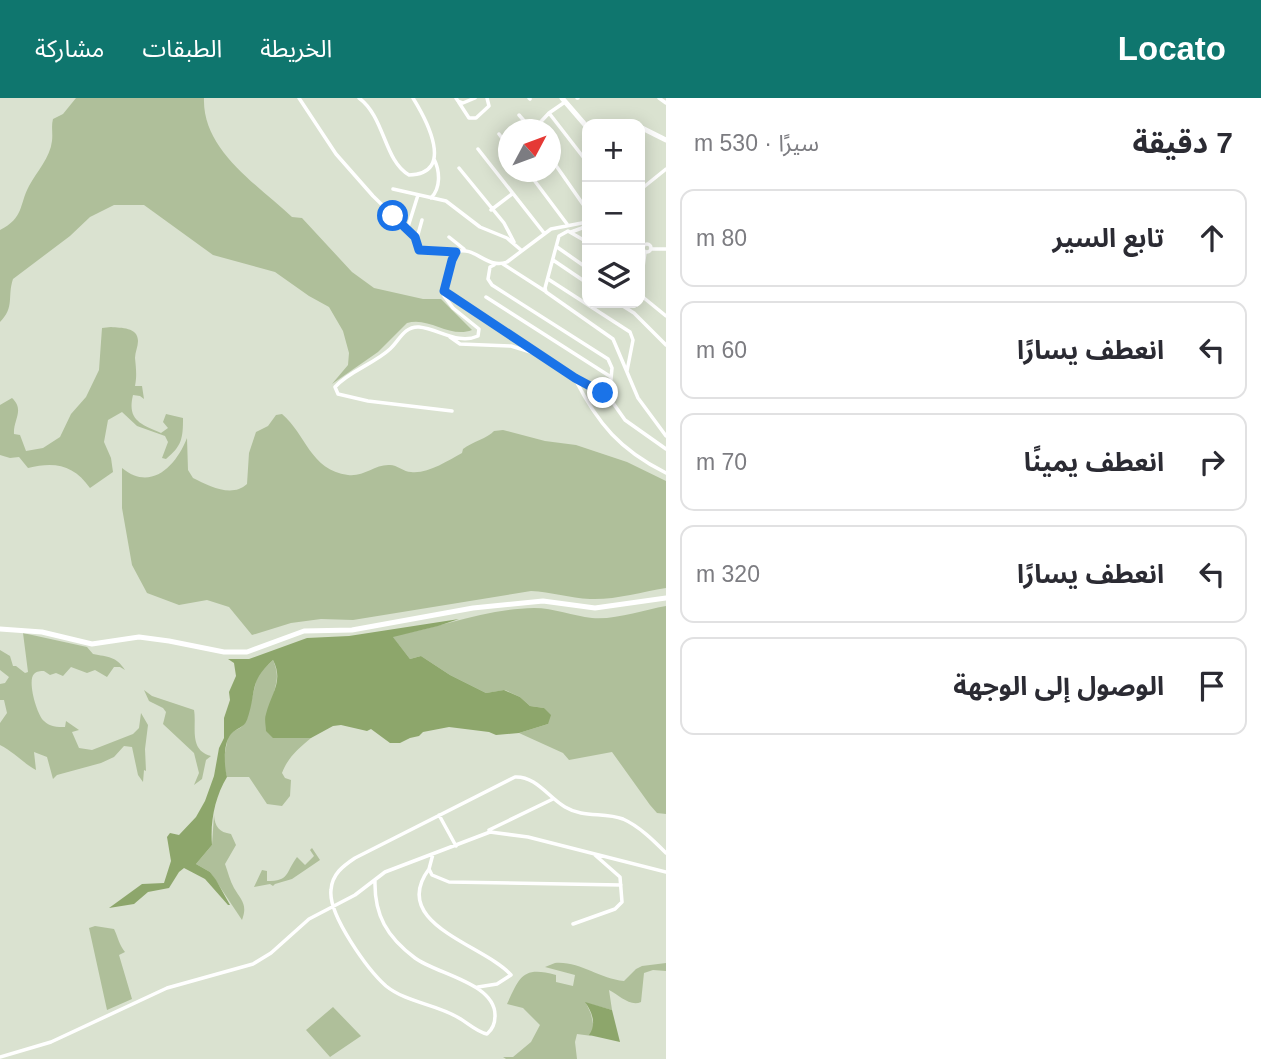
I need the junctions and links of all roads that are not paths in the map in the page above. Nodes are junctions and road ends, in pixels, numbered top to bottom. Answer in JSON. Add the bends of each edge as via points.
{"nodes":[{"id":1,"x":299,"y":98,"type":"edge"},
{"id":2,"x":307,"y":98,"type":"edge"},
{"id":3,"x":359,"y":98,"type":"edge"},
{"id":4,"x":413,"y":98,"type":"edge"},
{"id":5,"x":475,"y":98,"type":"edge"},
{"id":6,"x":487,"y":98,"type":"edge"},
{"id":7,"x":659,"y":98,"type":"edge"},
{"id":8,"x":457,"y":100,"type":"edge"},
{"id":9,"x":563,"y":100,"type":"edge"},
{"id":10,"x":666,"y":103,"type":"edge"},
{"id":11,"x":306,"y":108,"type":"junction"},
{"id":12,"x":549,"y":113,"type":"junction"},
{"id":13,"x":519,"y":115,"type":"dead end"},
{"id":14,"x":523,"y":119,"type":"edge"},
{"id":15,"x":543,"y":119,"type":"edge"},
{"id":16,"x":582,"y":121,"type":"edge"},
{"id":17,"x":645,"y":130,"type":"edge"},
{"id":18,"x":666,"y":140,"type":"edge"},
{"id":19,"x":478,"y":149,"type":"dead end"},
{"id":20,"x":582,"y":156,"type":"edge"},
{"id":21,"x":434,"y":159,"type":"junction"},
{"id":22,"x":459,"y":169,"type":"dead end"},
{"id":23,"x":666,"y":169,"type":"edge"},
{"id":24,"x":561,"y":172,"type":"edge"},
{"id":25,"x":536,"y":182,"type":"edge"},
{"id":26,"x":645,"y":186,"type":"edge"},
{"id":27,"x":393,"y":189,"type":"dead end"},
{"id":28,"x":513,"y":194,"type":"junction"},
{"id":29,"x":418,"y":195,"type":"junction"},
{"id":30,"x":431,"y":198,"type":"junction"},
{"id":31,"x":582,"y":203,"type":"edge"},
{"id":32,"x":491,"y":210,"type":"junction"},
{"id":33,"x":422,"y":220,"type":"dead end"},
{"id":34,"x":582,"y":222,"type":"edge"},
{"id":35,"x":567,"y":224,"type":"junction"},
{"id":36,"x":582,"y":229,"type":"edge"},
{"id":37,"x":407,"y":230,"type":"junction"},
{"id":38,"x":571,"y":232,"type":"junction"},
{"id":39,"x":544,"y":233,"type":"junction"},
{"id":40,"x":449,"y":237,"type":"dead end"},
{"id":41,"x":582,"y":239,"type":"edge"},
{"id":42,"x":417,"y":240,"type":"junction"},
{"id":43,"x":515,"y":243,"type":"junction"},
{"id":44,"x":645,"y":245,"type":"edge"},
{"id":45,"x":557,"y":247,"type":"junction"},
{"id":46,"x":651,"y":248,"type":"junction"},
{"id":47,"x":666,"y":249,"type":"edge"},
{"id":48,"x":466,"y":250,"type":"junction"},
{"id":49,"x":521,"y":250,"type":"junction"},
{"id":50,"x":456,"y":252,"type":"junction"},
{"id":51,"x":645,"y":252,"type":"edge"},
{"id":52,"x":553,"y":260,"type":"junction"},
{"id":53,"x":503,"y":264,"type":"junction"},
{"id":54,"x":582,"y":264,"type":"edge"},
{"id":55,"x":496,"y":265,"type":"junction"},
{"id":56,"x":548,"y":279,"type":"junction"},
{"id":57,"x":582,"y":280,"type":"edge"},
{"id":58,"x":444,"y":291,"type":"junction"},
{"id":59,"x":546,"y":292,"type":"junction"},
{"id":60,"x":486,"y":297,"type":"dead end"},
{"id":61,"x":645,"y":299,"type":"edge"},
{"id":62,"x":626,"y":308,"type":"edge"},
{"id":63,"x":666,"y":316,"type":"edge"},
{"id":64,"x":449,"y":336,"type":"junction"},
{"id":65,"x":666,"y":345,"type":"edge"},
{"id":66,"x":540,"y":354,"type":"junction"},
{"id":67,"x":627,"y":373,"type":"junction"},
{"id":68,"x":611,"y":377,"type":"junction"},
{"id":69,"x":575,"y":378,"type":"junction"},
{"id":70,"x":606,"y":393,"type":"junction"},
{"id":71,"x":452,"y":411,"type":"dead end"},
{"id":72,"x":666,"y":436,"type":"edge"},
{"id":73,"x":666,"y":449,"type":"edge"},
{"id":74,"x":666,"y":473,"type":"edge"},
{"id":75,"x":666,"y":598,"type":"edge"},
{"id":76,"x":0,"y":629,"type":"edge"},
{"id":77,"x":553,"y":799,"type":"junction"},
{"id":78,"x":439,"y":815,"type":"junction"},
{"id":79,"x":482,"y":834,"type":"junction"},
{"id":80,"x":456,"y":846,"type":"junction"},
{"id":81,"x":666,"y":853,"type":"edge"},
{"id":82,"x":433,"y":854,"type":"junction"},
{"id":83,"x":594,"y":854,"type":"junction"},
{"id":84,"x":429,"y":869,"type":"junction"},
{"id":85,"x":666,"y":872,"type":"edge"},
{"id":86,"x":375,"y":880,"type":"junction"},
{"id":87,"x":621,"y":885,"type":"junction"},
{"id":88,"x":333,"y":907,"type":"junction"},
{"id":89,"x":573,"y":924,"type":"dead end"},
{"id":90,"x":476,"y":988,"type":"junction"},
{"id":91,"x":0,"y":1057,"type":"edge"}],
"edges":[{"from":1,"to":11,"type":"street"},
{"from":2,"to":11,"type":"street"},
{"from":3,"to":21,"type":"street","via":[[372,109],[404,172],[426,172]]},
{"from":4,"to":21,"type":"street","via":[[433,141]]},
{"from":5,"to":8,"type":"street","via":[[463,103]]},
{"from":6,"to":8,"type":"street","via":[[489,106],[476,118],[469,118]]},
{"from":7,"to":10,"type":"street"},
{"from":9,"to":12,"type":"street"},
{"from":9,"to":16,"type":"main road"},
{"from":11,"to":37,"type":"street","via":[[337,154]]},
{"from":12,"to":15,"type":"street"},
{"from":12,"to":20,"type":"street"},
{"from":13,"to":14,"type":"street"},
{"from":17,"to":18,"type":"main road"},
{"from":19,"to":28,"type":"street"},
{"from":21,"to":30,"type":"street","via":[[439,173]]},
{"from":22,"to":32,"type":"street"},
{"from":23,"to":26,"type":"street"},
{"from":24,"to":31,"type":"street"},
{"from":25,"to":35,"type":"street"},
{"from":27,"to":29,"type":"street"},
{"from":28,"to":32,"type":"street"},
{"from":28,"to":39,"type":"street"},
{"from":29,"to":30,"type":"street"},
{"from":29,"to":37,"type":"street"},
{"from":30,"to":43,"type":"street","via":[[446,201],[480,227]]},
{"from":32,"to":43,"type":"street"},
{"from":33,"to":42,"type":"street"},
{"from":34,"to":35,"type":"street"},
{"from":35,"to":39,"type":"street"},
{"from":36,"to":38,"type":"street"},
{"from":37,"to":42,"type":"street"},
{"from":38,"to":41,"type":"street"},
{"from":38,"to":45,"type":"street","via":[[562,233]]},
{"from":39,"to":49,"type":"street"},
{"from":40,"to":48,"type":"street"},
{"from":42,"to":50,"type":"street","via":[[419,250]]},
{"from":43,"to":49,"type":"street"},
{"from":44,"to":46,"type":"street"},
{"from":45,"to":52,"type":"street"},
{"from":45,"to":54,"type":"street"},
{"from":46,"to":47,"type":"street"},
{"from":46,"to":51,"type":"street"},
{"from":48,"to":50,"type":"street"},
{"from":48,"to":55,"type":"street"},
{"from":49,"to":53,"type":"street"},
{"from":50,"to":58,"type":"street"},
{"from":52,"to":56,"type":"street"},
{"from":52,"to":57,"type":"street"},
{"from":53,"to":55,"type":"street"},
{"from":53,"to":59,"type":"street"},
{"from":55,"to":68,"type":"street","via":[[490,267],[492,285],[608,359]]},
{"from":56,"to":59,"type":"street"},
{"from":56,"to":67,"type":"street","via":[[630,332],[633,340]]},
{"from":58,"to":64,"type":"street","via":[[447,302],[480,333],[473,339]]},
{"from":58,"to":66,"type":"street"},
{"from":59,"to":67,"type":"street","via":[[613,339]]},
{"from":60,"to":68,"type":"street"},
{"from":61,"to":63,"type":"street"},
{"from":62,"to":65,"type":"street"},
{"from":64,"to":66,"type":"street","via":[[460,344],[511,346]]},
{"from":64,"to":71,"type":"street","via":[[421,327],[410,329],[392,348],[335,389],[338,394],[369,401]]},
{"from":66,"to":69,"type":"street"},
{"from":67,"to":72,"type":"street","via":[[638,398]]},
{"from":68,"to":70,"type":"street"},
{"from":69,"to":70,"type":"street"},
{"from":69,"to":74,"type":"street","via":[[612,437]]},
{"from":70,"to":73,"type":"street","via":[[625,420]]},
{"from":75,"to":76,"type":"main road","via":[[595,608],[543,601],[482,607],[352,629],[304,631],[247,652],[139,637],[92,644],[42,632]]},
{"from":77,"to":78,"type":"street","via":[[529,779],[511,777]]},
{"from":77,"to":79,"type":"street"},
{"from":77,"to":81,"type":"street","via":[[582,814],[624,820]]},
{"from":78,"to":80,"type":"street"},
{"from":78,"to":88,"type":"street","via":[[344,864],[331,888]]},
{"from":79,"to":80,"type":"street"},
{"from":79,"to":83,"type":"street","via":[[501,832]]},
{"from":80,"to":82,"type":"street"},
{"from":82,"to":84,"type":"street"},
{"from":82,"to":86,"type":"street"},
{"from":83,"to":85,"type":"street"},
{"from":83,"to":87,"type":"street","via":[[618,874]]},
{"from":84,"to":87,"type":"street","via":[[437,878],[454,883]]},
{"from":84,"to":90,"type":"street","via":[[419,894],[432,921],[511,975],[497,984]]},
{"from":86,"to":88,"type":"street"},
{"from":86,"to":90,"type":"street","via":[[377,912],[404,949],[425,965]]},
{"from":87,"to":89,"type":"street","via":[[619,906]]},
{"from":88,"to":90,"type":"street","via":[[352,942],[387,986],[487,1034],[493,1028],[495,1011],[492,1001]]},
{"from":88,"to":91,"type":"street","via":[[309,919],[253,964],[167,988],[51,1042]]}]}
